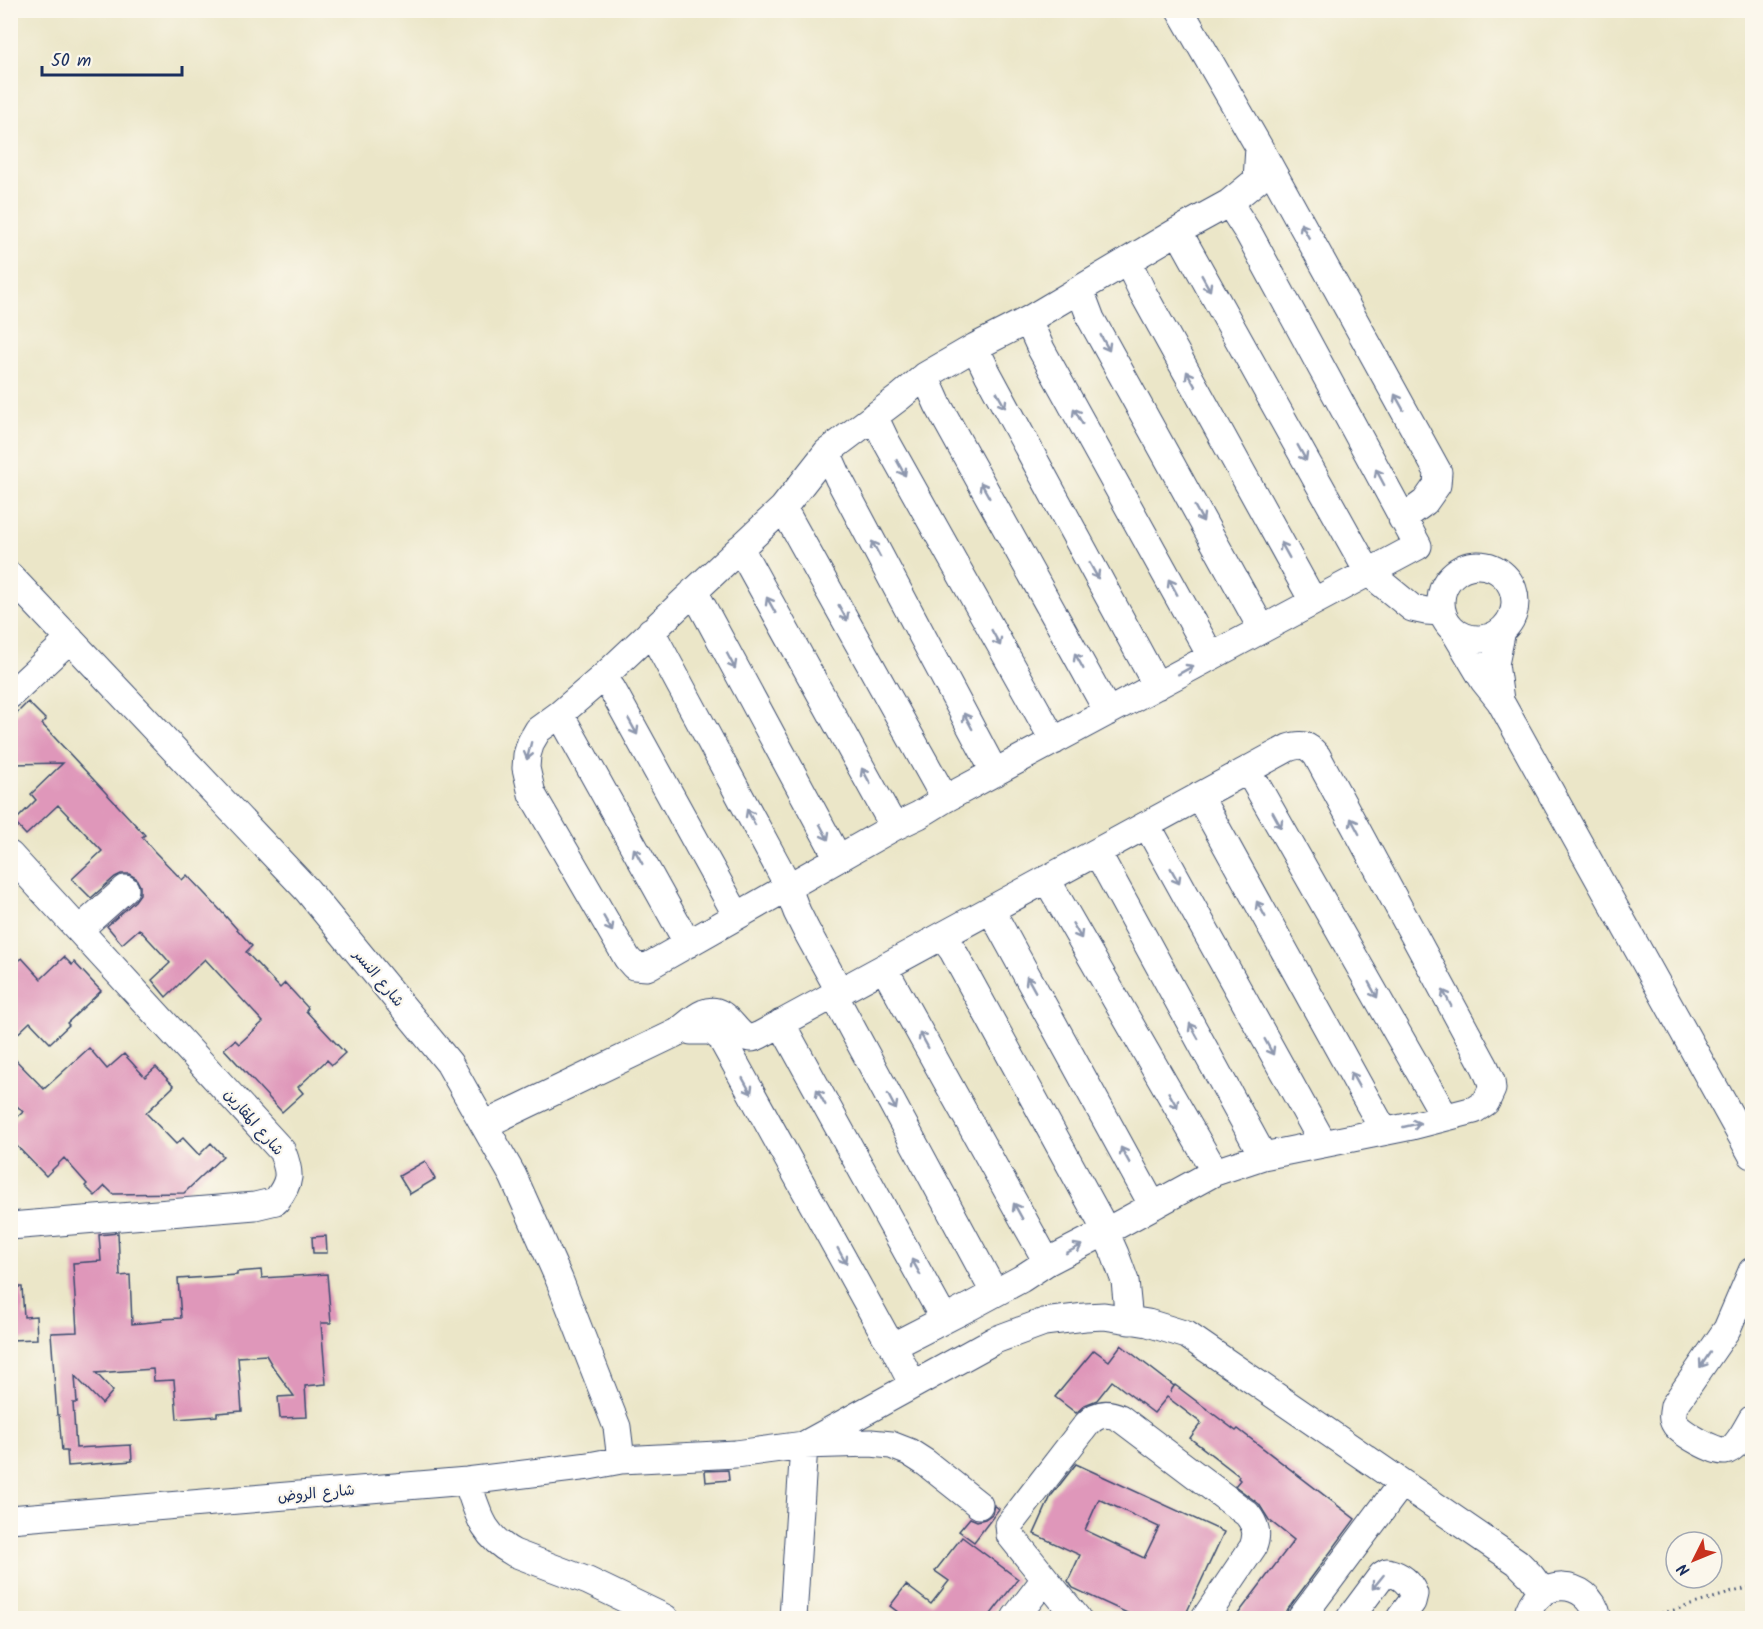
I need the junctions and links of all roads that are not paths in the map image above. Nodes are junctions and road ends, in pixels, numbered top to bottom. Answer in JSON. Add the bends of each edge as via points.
{"nodes":[{"id":1,"x":1180,"y":10,"type":"edge"},
{"id":2,"x":1259,"y":147,"type":"junction"},
{"id":3,"x":1229,"y":203,"type":"junction"},
{"id":4,"x":1178,"y":231,"type":"junction"},
{"id":5,"x":1128,"y":262,"type":"junction"},
{"id":6,"x":1080,"y":291,"type":"junction"},
{"id":7,"x":1028,"y":320,"type":"junction"},
{"id":8,"x":975,"y":348,"type":"junction"},
{"id":9,"x":925,"y":376,"type":"junction"},
{"id":10,"x":874,"y":416,"type":"junction"},
{"id":11,"x":827,"y":452,"type":"junction"},
{"id":12,"x":783,"y":508,"type":"junction"},
{"id":13,"x":1402,"y":519,"type":"junction"},
{"id":14,"x":740,"y":548,"type":"junction"},
{"id":15,"x":1399,"y":556,"type":"junction"},
{"id":16,"x":1368,"y":572,"type":"junction"},
{"id":17,"x":10,"y":576,"type":"edge"},
{"id":18,"x":694,"y":591,"type":"junction"},
{"id":19,"x":1313,"y":602,"type":"junction"},
{"id":20,"x":1446,"y":610,"type":"junction"},
{"id":21,"x":1262,"y":629,"type":"junction"},
{"id":22,"x":1502,"y":630,"type":"junction"},
{"id":23,"x":651,"y":631,"type":"junction"},
{"id":24,"x":70,"y":639,"type":"junction"},
{"id":25,"x":1211,"y":656,"type":"junction"},
{"id":26,"x":603,"y":677,"type":"junction"},
{"id":27,"x":1157,"y":686,"type":"junction"},
{"id":28,"x":10,"y":695,"type":"edge"},
{"id":29,"x":1500,"y":701,"type":"junction"},
{"id":30,"x":1108,"y":712,"type":"junction"},
{"id":31,"x":560,"y":714,"type":"junction"},
{"id":32,"x":1054,"y":741,"type":"junction"},
{"id":33,"x":1248,"y":770,"type":"junction"},
{"id":34,"x":995,"y":773,"type":"junction"},
{"id":35,"x":1199,"y":796,"type":"junction"},
{"id":36,"x":945,"y":799,"type":"junction"},
{"id":37,"x":1147,"y":825,"type":"junction"},
{"id":38,"x":894,"y":827,"type":"junction"},
{"id":39,"x":1097,"y":852,"type":"junction"},
{"id":40,"x":10,"y":855,"type":"edge"},
{"id":41,"x":838,"y":858,"type":"junction"},
{"id":42,"x":1047,"y":880,"type":"junction"},
{"id":43,"x":789,"y":887,"type":"junction"},
{"id":44,"x":125,"y":889,"type":"dead end"},
{"id":45,"x":763,"y":902,"type":"junction"},
{"id":46,"x":991,"y":910,"type":"junction"},
{"id":47,"x":737,"y":916,"type":"junction"},
{"id":48,"x":80,"y":929,"type":"junction"},
{"id":49,"x":942,"y":936,"type":"junction"},
{"id":50,"x":688,"y":944,"type":"junction"},
{"id":51,"x":884,"y":968,"type":"junction"},
{"id":52,"x":834,"y":995,"type":"junction"},
{"id":53,"x":781,"y":1023,"type":"junction"},
{"id":54,"x":678,"y":1032,"type":"junction"},
{"id":55,"x":752,"y":1038,"type":"junction"},
{"id":56,"x":729,"y":1052,"type":"junction"},
{"id":57,"x":1445,"y":1117,"type":"junction"},
{"id":58,"x":484,"y":1125,"type":"junction"},
{"id":59,"x":1384,"y":1131,"type":"junction"},
{"id":60,"x":1323,"y":1143,"type":"junction"},
{"id":61,"x":1752,"y":1155,"type":"edge"},
{"id":62,"x":1263,"y":1156,"type":"junction"},
{"id":63,"x":1215,"y":1172,"type":"junction"},
{"id":64,"x":1155,"y":1205,"type":"junction"},
{"id":65,"x":10,"y":1226,"type":"edge"},
{"id":66,"x":1105,"y":1232,"type":"junction"},
{"id":67,"x":1047,"y":1262,"type":"junction"},
{"id":68,"x":1752,"y":1271,"type":"edge"},
{"id":69,"x":994,"y":1292,"type":"junction"},
{"id":70,"x":944,"y":1319,"type":"junction"},
{"id":71,"x":1129,"y":1321,"type":"junction"},
{"id":72,"x":1739,"y":1329,"type":"edge"},
{"id":73,"x":893,"y":1346,"type":"junction"},
{"id":74,"x":913,"y":1385,"type":"junction"},
{"id":75,"x":1752,"y":1419,"type":"edge"},
{"id":76,"x":804,"y":1444,"type":"junction"},
{"id":77,"x":621,"y":1460,"type":"junction"},
{"id":78,"x":467,"y":1481,"type":"junction"},
{"id":79,"x":1401,"y":1483,"type":"junction"},
{"id":80,"x":10,"y":1518,"type":"edge"},
{"id":81,"x":993,"y":1518,"type":"junction"},
{"id":82,"x":1045,"y":1579,"type":"junction"},
{"id":83,"x":1543,"y":1592,"type":"junction"},
{"id":84,"x":665,"y":1618,"type":"edge"},
{"id":85,"x":793,"y":1618,"type":"edge"},
{"id":86,"x":1015,"y":1618,"type":"edge"},
{"id":87,"x":1077,"y":1618,"type":"edge"},
{"id":88,"x":1205,"y":1618,"type":"edge"},
{"id":89,"x":1301,"y":1618,"type":"edge"},
{"id":90,"x":1350,"y":1618,"type":"edge"},
{"id":91,"x":1400,"y":1618,"type":"edge"},
{"id":92,"x":1527,"y":1618,"type":"edge"},
{"id":93,"x":1598,"y":1618,"type":"edge"}],
"edges":[{"from":1,"to":2,"type":"street"},
{"from":2,"to":3,"type":"street","via":[[1257,180]]},
{"from":13,"to":2,"type":"street","one_way":true,"via":[[1425,502],[1437,485],[1438,472]]},
{"from":3,"to":4,"type":"street"},
{"from":13,"to":3,"type":"street","one_way":true,"via":[[1250,234]]},
{"from":4,"to":5,"type":"street"},
{"from":4,"to":16,"type":"street","one_way":true},
{"from":5,"to":6,"type":"street"},
{"from":19,"to":5,"type":"street","one_way":true},
{"from":6,"to":7,"type":"street"},
{"from":6,"to":21,"type":"street","one_way":true,"via":[[1091,319]]},
{"from":7,"to":8,"type":"street"},
{"from":25,"to":7,"type":"street","one_way":true},
{"from":8,"to":9,"type":"street"},
{"from":8,"to":27,"type":"street","one_way":true},
{"from":9,"to":10,"type":"street"},
{"from":30,"to":9,"type":"street","one_way":true},
{"from":10,"to":11,"type":"street"},
{"from":10,"to":32,"type":"street","one_way":true},
{"from":11,"to":12,"type":"street"},
{"from":34,"to":11,"type":"street","one_way":true},
{"from":12,"to":14,"type":"street"},
{"from":12,"to":36,"type":"street","one_way":true},
{"from":13,"to":15,"type":"street","via":[[1418,546]]},
{"from":14,"to":18,"type":"street"},
{"from":38,"to":14,"type":"street","one_way":true},
{"from":15,"to":16,"type":"street"},
{"from":15,"to":20,"type":"street","via":[[1400,582],[1409,591],[1424,594]]},
{"from":16,"to":19,"type":"street"},
{"from":16,"to":20,"type":"street","via":[[1412,608]]},
{"from":17,"to":24,"type":"street","name":"شارع النسر"},
{"from":18,"to":23,"type":"street"},
{"from":18,"to":41,"type":"street","one_way":true},
{"from":19,"to":21,"type":"street"},
{"from":20,"to":22,"type":"street","via":[[1462,635],[1472,639],[1483,639]]},
{"from":20,"to":22,"type":"street","via":[[1446,581],[1454,573],[1473,565],[1493,568],[1509,582],[1515,602]]},
{"from":20,"to":29,"type":"street","via":[[1484,681]]},
{"from":21,"to":25,"type":"street"},
{"from":22,"to":29,"type":"street","via":[[1495,664]]},
{"from":23,"to":26,"type":"street"},
{"from":43,"to":23,"type":"street","one_way":true},
{"from":24,"to":28,"type":"street"},
{"from":24,"to":58,"type":"street","name":"شارع النسر","via":[[307,890],[449,1063]]},
{"from":27,"to":25,"type":"street","one_way":true},
{"from":26,"to":31,"type":"street"},
{"from":26,"to":47,"type":"street","one_way":true},
{"from":27,"to":30,"type":"street"},
{"from":29,"to":61,"type":"street"},
{"from":30,"to":32,"type":"street"},
{"from":50,"to":31,"type":"street","one_way":true},
{"from":31,"to":50,"type":"street","one_way":true,"via":[[538,730],[531,742],[526,768],[532,794],[634,966],[646,967]]},
{"from":32,"to":34,"type":"street"},
{"from":33,"to":35,"type":"street"},
{"from":33,"to":57,"type":"street","one_way":true},
{"from":57,"to":33,"type":"street","one_way":true,"via":[[1480,1107],[1490,1096],[1491,1081],[1317,756],[1300,744]]},
{"from":34,"to":36,"type":"street"},
{"from":35,"to":37,"type":"street"},
{"from":59,"to":35,"type":"street","one_way":true},
{"from":36,"to":38,"type":"street"},
{"from":37,"to":39,"type":"street"},
{"from":37,"to":60,"type":"street","one_way":true},
{"from":38,"to":41,"type":"street"},
{"from":39,"to":42,"type":"street"},
{"from":62,"to":39,"type":"street","one_way":true},
{"from":40,"to":48,"type":"street","name":"شارع المقارين"},
{"from":41,"to":43,"type":"street"},
{"from":42,"to":46,"type":"street"},
{"from":42,"to":63,"type":"street","one_way":true},
{"from":43,"to":45,"type":"street"},
{"from":43,"to":52,"type":"street"},
{"from":44,"to":48,"type":"street"},
{"from":45,"to":47,"type":"street"},
{"from":45,"to":52,"type":"street","via":[[787,921]]},
{"from":46,"to":49,"type":"street"},
{"from":64,"to":46,"type":"street","one_way":true},
{"from":47,"to":50,"type":"street"},
{"from":48,"to":65,"type":"street","name":"شارع المقارين","via":[[282,1151],[289,1169],[285,1189],[276,1201],[255,1206]]},
{"from":49,"to":51,"type":"street"},
{"from":49,"to":66,"type":"street"},
{"from":51,"to":52,"type":"street"},
{"from":67,"to":51,"type":"street","one_way":true},
{"from":52,"to":53,"type":"street"},
{"from":52,"to":69,"type":"street","one_way":true},
{"from":53,"to":55,"type":"street"},
{"from":70,"to":53,"type":"street","one_way":true},
{"from":54,"to":55,"type":"street","via":[[706,1012],[714,1012]]},
{"from":54,"to":56,"type":"street","via":[[712,1031]]},
{"from":54,"to":58,"type":"street"},
{"from":55,"to":56,"type":"street"},
{"from":56,"to":73,"type":"street","one_way":true},
{"from":59,"to":57,"type":"street","one_way":true},
{"from":58,"to":77,"type":"street","name":"شارع النسر","via":[[513,1176],[559,1279],[617,1427]]},
{"from":59,"to":60,"type":"street"},
{"from":60,"to":62,"type":"street"},
{"from":62,"to":63,"type":"street"},
{"from":63,"to":64,"type":"street"},
{"from":64,"to":66,"type":"street"},
{"from":67,"to":66,"type":"street","one_way":true},
{"from":66,"to":71,"type":"street","via":[[1125,1281]]},
{"from":67,"to":69,"type":"street"},
{"from":68,"to":72,"type":"street"},
{"from":69,"to":70,"type":"street"},
{"from":70,"to":73,"type":"street"},
{"from":71,"to":74,"type":"street","via":[[1104,1316],[1044,1323],[995,1340]]},
{"from":71,"to":79,"type":"street","via":[[1187,1335]]},
{"from":72,"to":75,"type":"street","one_way":true,"via":[[1674,1406],[1672,1418],[1677,1428],[1718,1451],[1735,1445]]},
{"from":73,"to":74,"type":"street"},
{"from":74,"to":76,"type":"street"},
{"from":76,"to":77,"type":"street","name":"شارع الروض","via":[[736,1454]]},
{"from":76,"to":81,"type":"street","via":[[871,1443],[909,1452]]},
{"from":76,"to":85,"type":"street"},
{"from":77,"to":78,"type":"street","name":"شارع الروض"},
{"from":78,"to":80,"type":"street","name":"شارع الروض"},
{"from":78,"to":84,"type":"street","via":[[489,1535],[504,1547]]},
{"from":79,"to":83,"type":"street","via":[[1518,1562]]},
{"from":79,"to":89,"type":"street"},
{"from":81,"to":82,"type":"street"},
{"from":81,"to":88,"type":"street","via":[[1009,1525],[1087,1424],[1102,1414],[1112,1414],[1253,1521],[1253,1547]]},
{"from":82,"to":86,"type":"street"},
{"from":82,"to":87,"type":"street"},
{"from":83,"to":92,"type":"street","via":[[1531,1605]]},
{"from":83,"to":93,"type":"street","via":[[1560,1587],[1578,1590],[1592,1601]]},
{"from":91,"to":90,"type":"street","one_way":true,"via":[[1414,1594],[1405,1579],[1387,1572]]}]}
